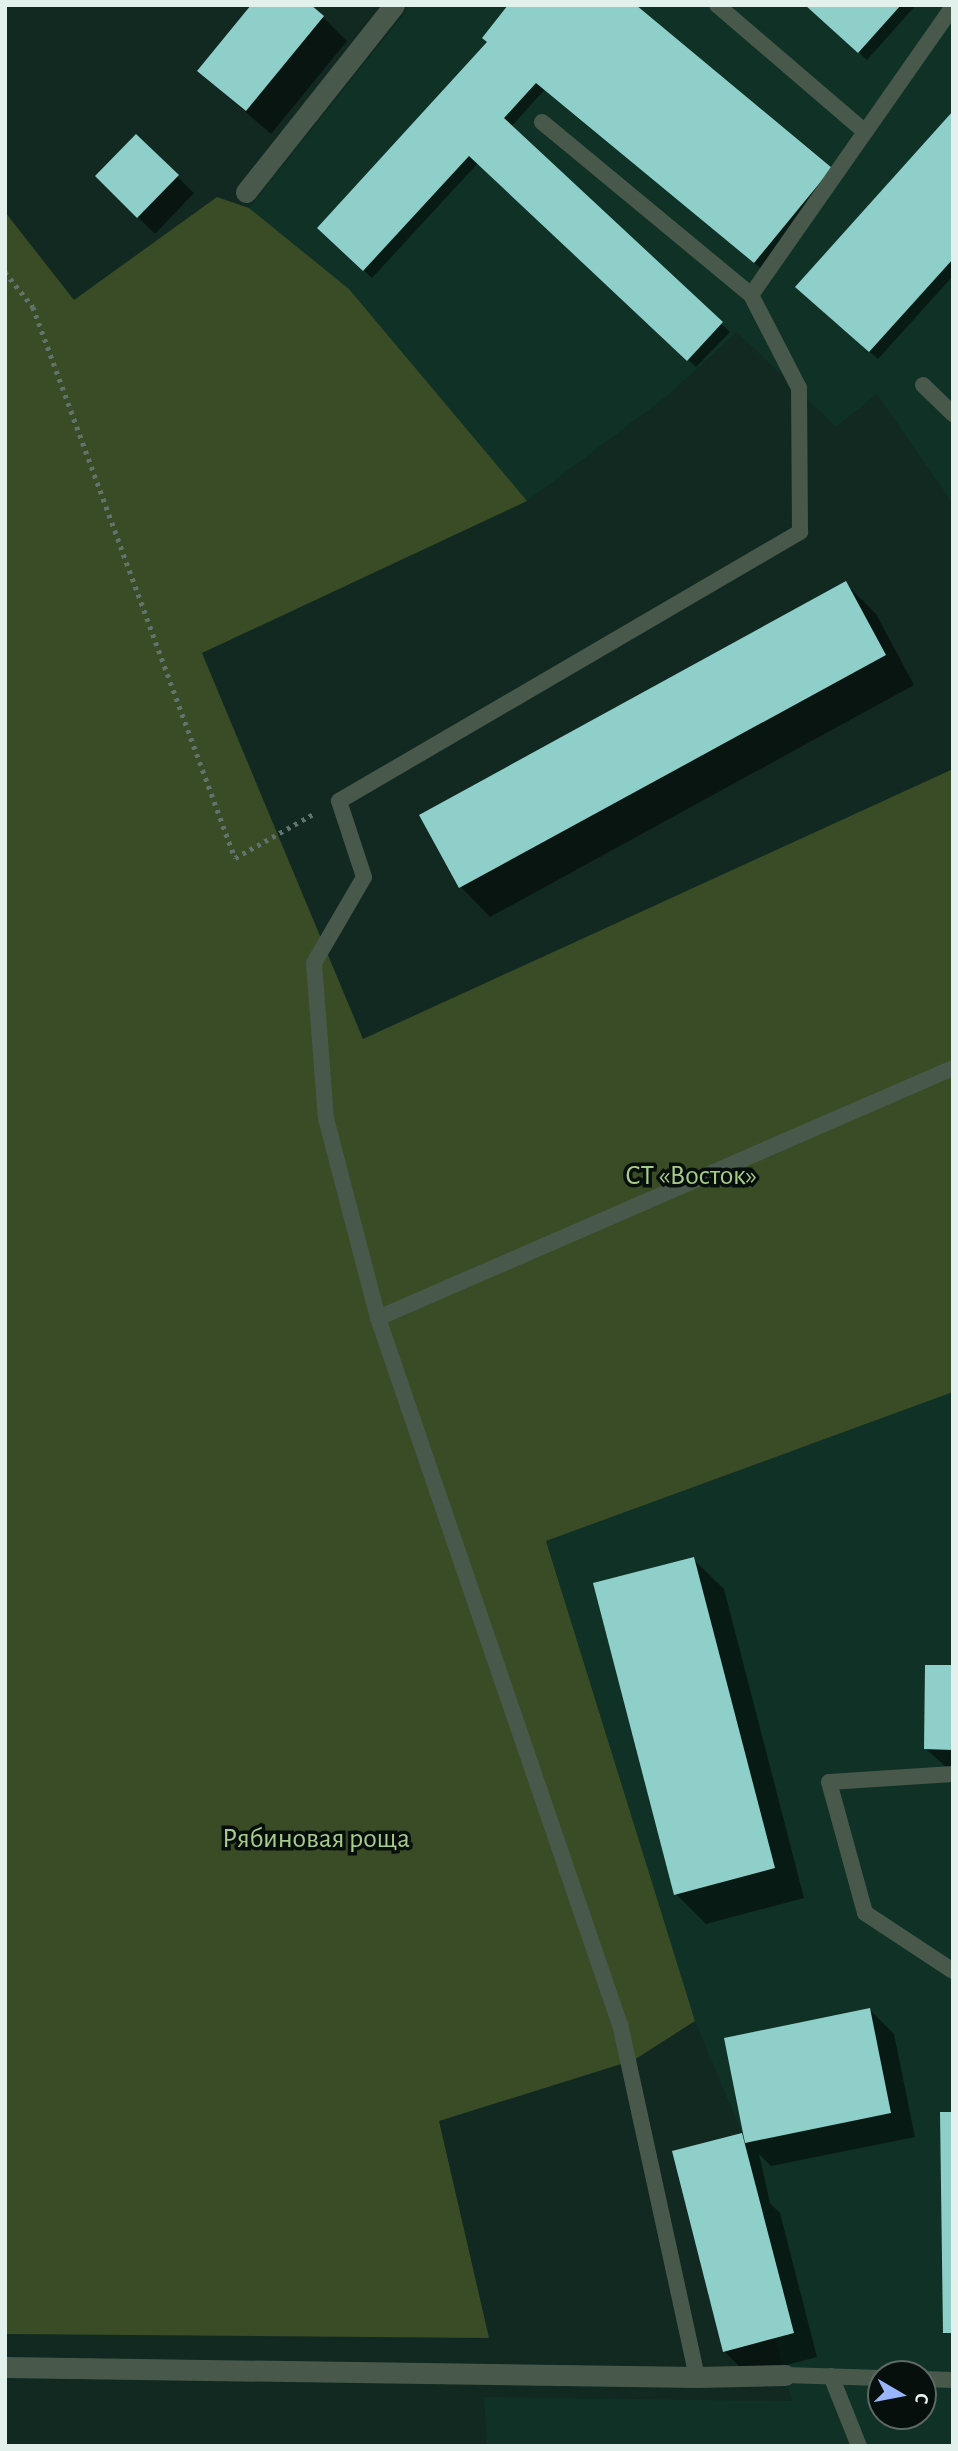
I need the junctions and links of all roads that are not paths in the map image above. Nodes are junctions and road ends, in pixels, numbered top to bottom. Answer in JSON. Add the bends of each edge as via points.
{"nodes":[{"id":1,"x":394,"y":5,"type":"edge"},
{"id":2,"x":717,"y":5,"type":"edge"},
{"id":3,"x":953,"y":7,"type":"edge"},
{"id":4,"x":542,"y":122,"type":"dead end"},
{"id":5,"x":865,"y":132,"type":"junction"},
{"id":6,"x":246,"y":192,"type":"dead end"},
{"id":7,"x":751,"y":295,"type":"junction"},
{"id":8,"x":923,"y":385,"type":"dead end"},
{"id":9,"x":953,"y":414,"type":"edge"},
{"id":10,"x":953,"y":1068,"type":"edge"},
{"id":11,"x":378,"y":1318,"type":"junction"},
{"id":12,"x":953,"y":1774,"type":"edge"},
{"id":13,"x":953,"y":1971,"type":"edge"},
{"id":14,"x":5,"y":2367,"type":"edge"},
{"id":15,"x":785,"y":2375,"type":"joint"},
{"id":16,"x":831,"y":2376,"type":"junction"},
{"id":17,"x":698,"y":2377,"type":"junction"},
{"id":18,"x":867,"y":2377,"type":"edge"},
{"id":19,"x":859,"y":2446,"type":"edge"}],
"edges":[{"from":1,"to":6,"type":"street"},
{"from":2,"to":5,"type":"lane"},
{"from":3,"to":5,"type":"lane"},
{"from":4,"to":7,"type":"lane"},
{"from":5,"to":7,"type":"lane"},
{"from":7,"to":11,"type":"lane","via":[[799,388],[800,532],[339,801],[364,877],[314,963],[326,1119]]},
{"from":8,"to":9,"type":"lane"},
{"from":10,"to":11,"type":"lane"},
{"from":11,"to":17,"type":"lane","via":[[620,2025]]},
{"from":12,"to":13,"type":"lane","via":[[829,1782],[865,1913]]},
{"from":14,"to":17,"type":"street"},
{"from":15,"to":16,"type":"lane"},
{"from":15,"to":17,"type":"street"},
{"from":16,"to":18,"type":"lane"},
{"from":16,"to":19,"type":"lane"}]}
